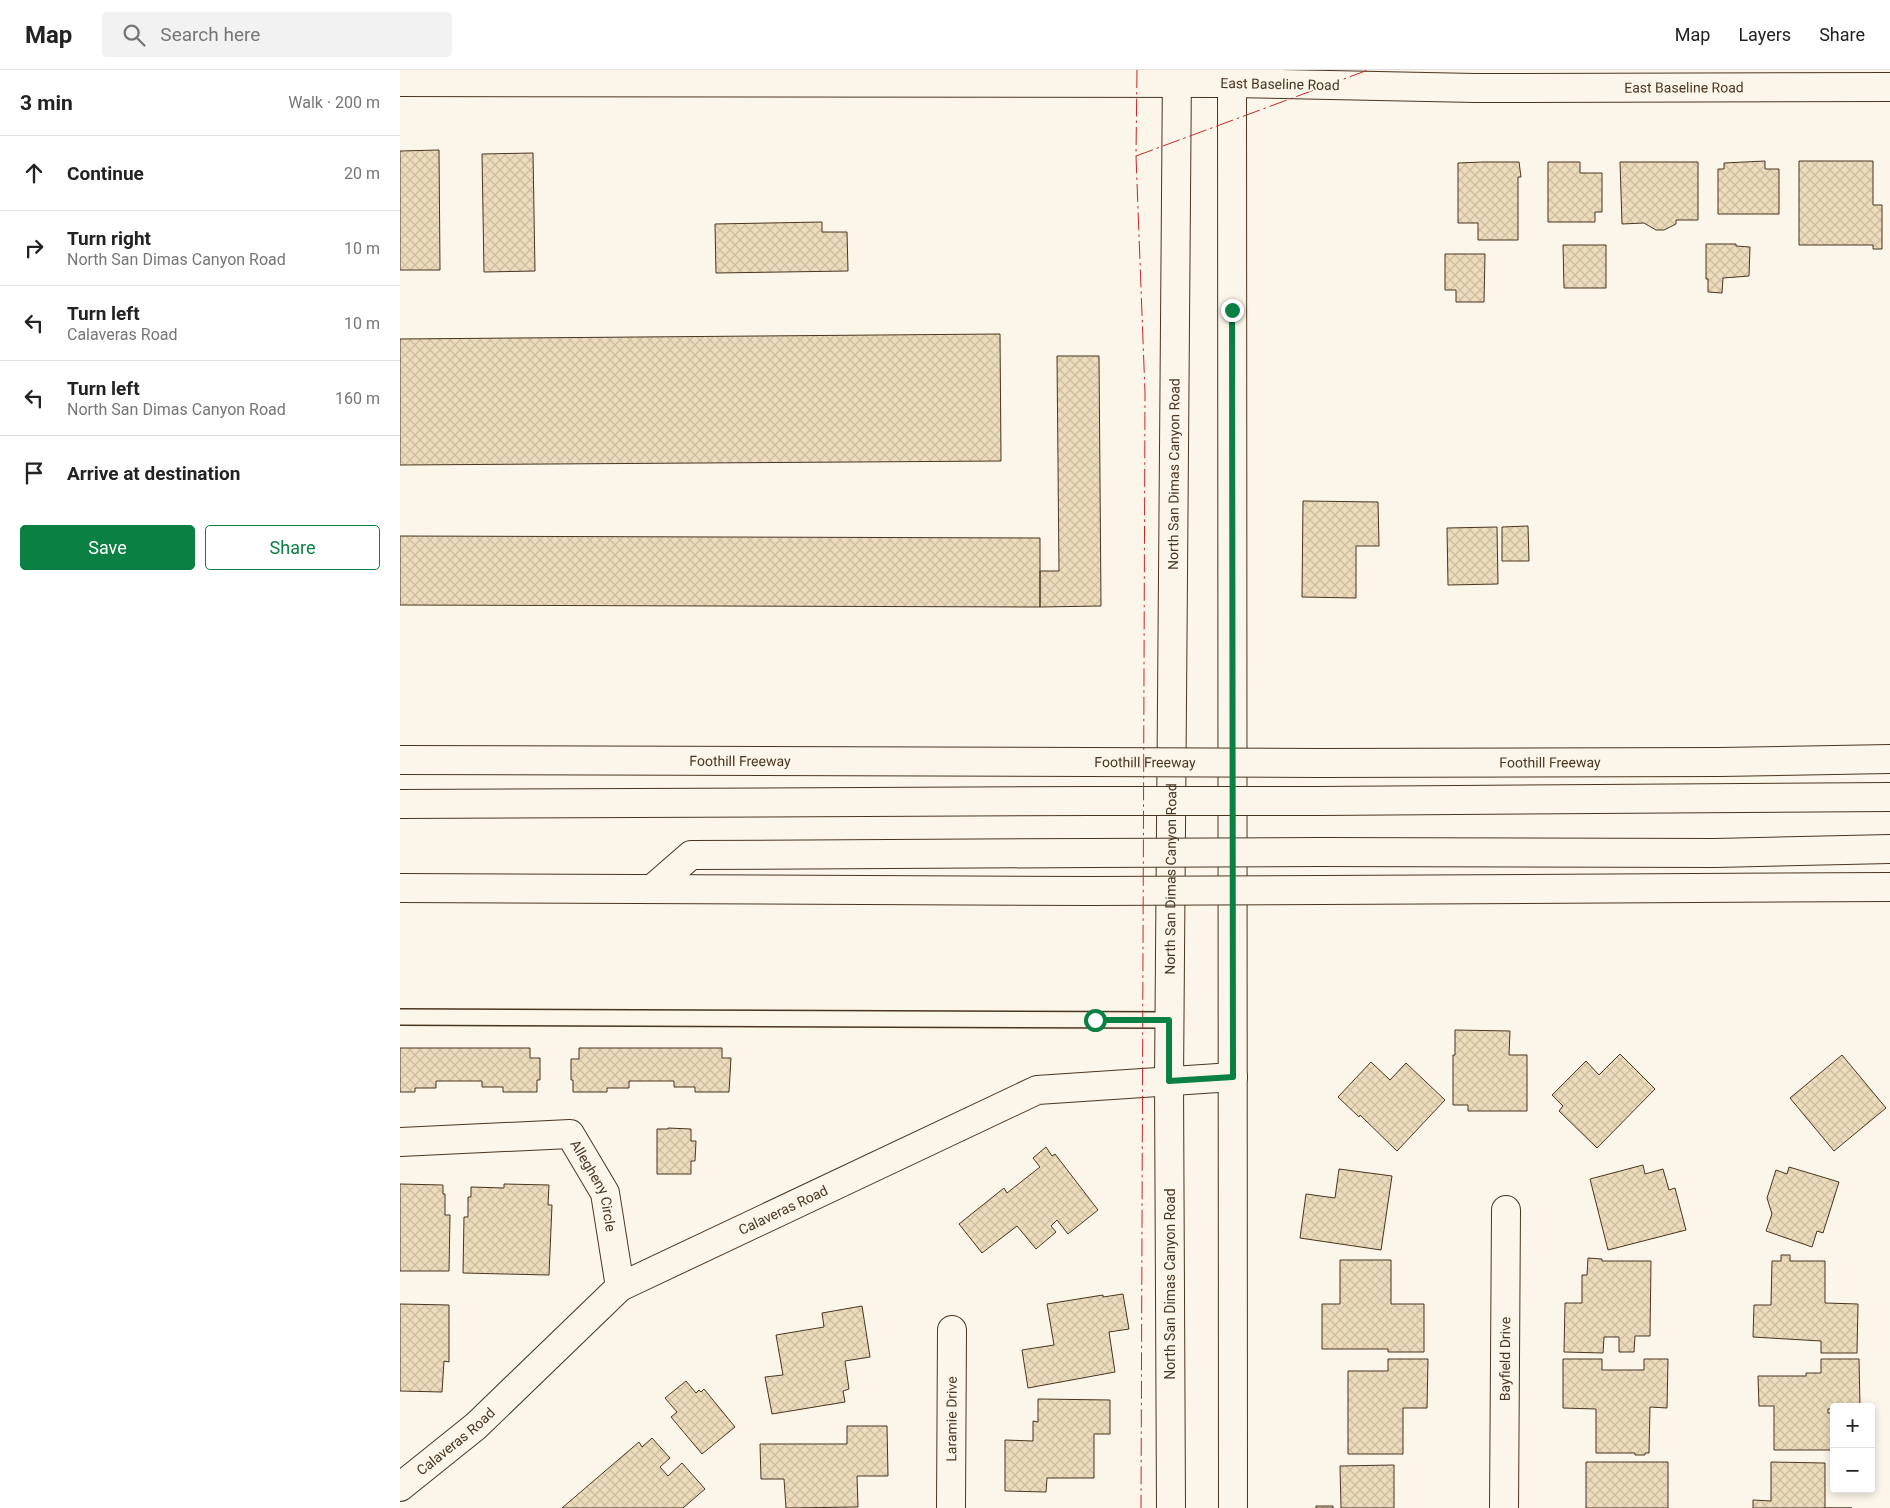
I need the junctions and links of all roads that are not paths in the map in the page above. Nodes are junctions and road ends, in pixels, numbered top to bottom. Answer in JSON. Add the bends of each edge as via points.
{"nodes":[{"id":1,"x":430,"y":76,"type":"edge"},
{"id":2,"x":1177,"y":76,"type":"edge"},
{"id":3,"x":1232,"y":76,"type":"edge"},
{"id":4,"x":400,"y":82,"type":"edge"},
{"id":5,"x":1890,"y":87,"type":"edge"},
{"id":6,"x":1890,"y":759,"type":"edge"},
{"id":7,"x":400,"y":760,"type":"edge"},
{"id":8,"x":1890,"y":797,"type":"edge"},
{"id":9,"x":400,"y":804,"type":"edge"},
{"id":10,"x":1890,"y":849,"type":"edge"},
{"id":11,"x":1890,"y":887,"type":"edge"},
{"id":12,"x":400,"y":888,"type":"edge"},
{"id":13,"x":652,"y":889,"type":"junction"},
{"id":14,"x":400,"y":1017,"type":"edge"},
{"id":15,"x":1169,"y":1020,"type":"junction"},
{"id":16,"x":1233,"y":1077,"type":"junction"},
{"id":17,"x":1169,"y":1081,"type":"junction"},
{"id":18,"x":400,"y":1142,"type":"edge"},
{"id":19,"x":1506,"y":1210,"type":"dead end"},
{"id":20,"x":620,"y":1287,"type":"junction"},
{"id":21,"x":952,"y":1330,"type":"dead end"},
{"id":22,"x":400,"y":1487,"type":"edge"},
{"id":23,"x":951,"y":1508,"type":"edge"},
{"id":24,"x":1171,"y":1508,"type":"edge"},
{"id":25,"x":1232,"y":1508,"type":"edge"},
{"id":26,"x":1504,"y":1508,"type":"edge"}],
"edges":[{"from":1,"to":2,"type":"main road","name":"East Baseline Road"},
{"from":1,"to":4,"type":"main road","name":"East Baseline Road"},
{"from":2,"to":3,"type":"main road","name":"East Baseline Road"},
{"from":2,"to":15,"type":"main road","name":"North San Dimas Canyon Road"},
{"from":3,"to":5,"type":"main road","name":"East Baseline Road","via":[[1475,88]]},
{"from":3,"to":16,"type":"main road"},
{"from":6,"to":7,"type":"main road","name":"Foothill Freeway","bridge":true,"via":[[1320,763]]},
{"from":8,"to":9,"type":"main road","bridge":true},
{"from":10,"to":13,"type":"main road","bridge":true,"via":[[1715,853],[691,855]]},
{"from":11,"to":13,"type":"main road","bridge":true,"via":[[1091,891]]},
{"from":12,"to":13,"type":"main road"},
{"from":14,"to":15,"type":"lane"},
{"from":15,"to":17,"type":"main road","name":"North San Dimas Canyon Road"},
{"from":16,"to":17,"type":"main road","name":"Calaveras Road"},
{"from":16,"to":25,"type":"main road"},
{"from":17,"to":20,"type":"main road","name":"Calaveras Road","via":[[1036,1090]]},
{"from":17,"to":24,"type":"main road","name":"North San Dimas Canyon Road"},
{"from":18,"to":20,"type":"main road","name":"Allegheny Circle","via":[[570,1134],[605,1193]]},
{"from":19,"to":26,"type":"main road","name":"Bayfield Drive"},
{"from":20,"to":22,"type":"main road","name":"Calaveras Road","via":[[476,1426]]},
{"from":21,"to":23,"type":"main road","name":"Laramie Drive"}]}
